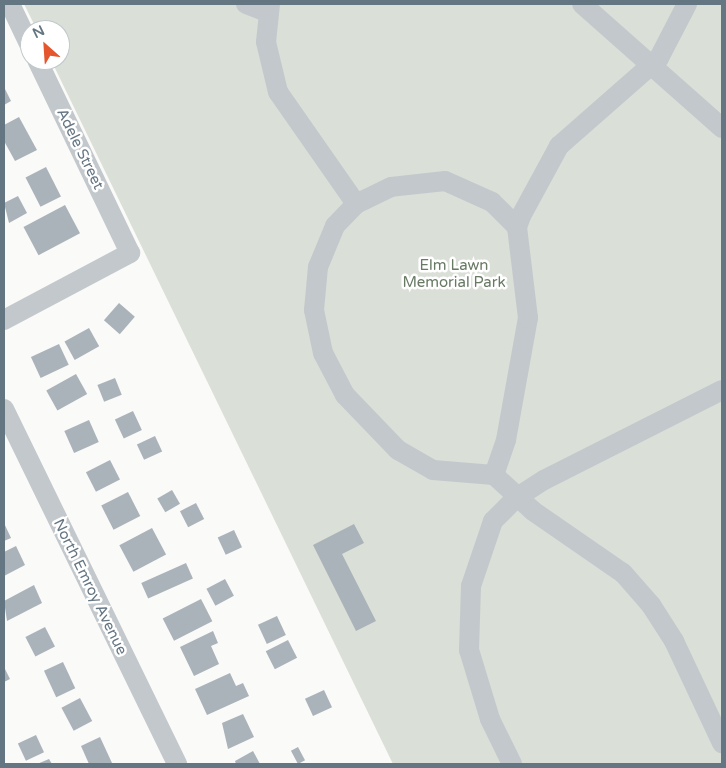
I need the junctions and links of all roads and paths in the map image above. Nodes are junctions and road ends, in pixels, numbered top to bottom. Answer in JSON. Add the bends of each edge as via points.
{"nodes":[{"id":1,"x":10,"y":4,"type":"edge"},
{"id":2,"x":246,"y":4,"type":"edge"},
{"id":3,"x":582,"y":4,"type":"edge"},
{"id":4,"x":687,"y":4,"type":"edge"},
{"id":5,"x":268,"y":8,"type":"edge"},
{"id":6,"x":20,"y":25,"type":"edge"},
{"id":7,"x":649,"y":67,"type":"junction"},
{"id":8,"x":42,"y":70,"type":"edge"},
{"id":9,"x":722,"y":128,"type":"edge"},
{"id":10,"x":356,"y":204,"type":"junction"},
{"id":11,"x":516,"y":227,"type":"junction"},
{"id":12,"x":4,"y":320,"type":"edge"},
{"id":13,"x":722,"y":390,"type":"edge"},
{"id":14,"x":4,"y":409,"type":"edge"},
{"id":15,"x":494,"y":476,"type":"junction"},
{"id":16,"x":516,"y":498,"type":"junction"},
{"id":17,"x":722,"y":743,"type":"edge"},
{"id":18,"x":177,"y":764,"type":"edge"},
{"id":19,"x":512,"y":764,"type":"edge"}],
"edges":[{"from":1,"to":6,"type":"street"},
{"from":2,"to":5,"type":"street"},
{"from":3,"to":7,"type":"street"},
{"from":4,"to":7,"type":"street","via":[[667,49]]},
{"from":5,"to":10,"type":"street","via":[[268,58],[278,92]]},
{"from":7,"to":9,"type":"street"},
{"from":7,"to":11,"type":"street","via":[[559,146]]},
{"from":8,"to":12,"type":"street","name":"Adele Street","via":[[130,253]]},
{"from":10,"to":11,"type":"street","via":[[391,187],[445,181],[492,202]]},
{"from":10,"to":15,"type":"street","via":[[325,245],[314,287],[318,330],[331,373],[362,415],[416,462],[451,474]]},
{"from":11,"to":15,"type":"street","via":[[528,318],[506,440]]},
{"from":13,"to":16,"type":"street"},
{"from":14,"to":18,"type":"street","name":"North Emroy Avenue"},
{"from":15,"to":16,"type":"street"},
{"from":16,"to":17,"type":"street","via":[[602,555],[638,589],[674,641]]},
{"from":16,"to":19,"type":"street","via":[[502,509],[485,538],[468,609],[474,673]]}]}
